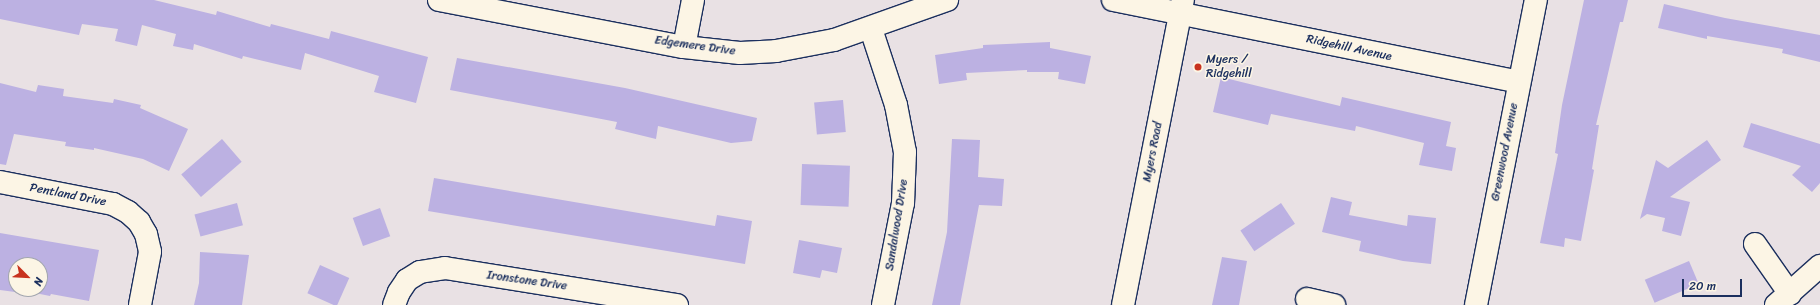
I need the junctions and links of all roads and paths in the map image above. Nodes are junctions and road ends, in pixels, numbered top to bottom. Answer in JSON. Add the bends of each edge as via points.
{"nodes":[{"id":1,"x":444,"y":0,"type":"edge"},
{"id":2,"x":693,"y":0,"type":"edge"},
{"id":3,"x":947,"y":0,"type":"edge"},
{"id":4,"x":1112,"y":0,"type":"edge"},
{"id":5,"x":1536,"y":0,"type":"edge"},
{"id":6,"x":1181,"y":7,"type":"edge"},
{"id":7,"x":871,"y":29,"type":"junction"},
{"id":8,"x":684,"y":47,"type":"junction"},
{"id":9,"x":1519,"y":82,"type":"junction"},
{"id":10,"x":0,"y":182,"type":"edge"},
{"id":11,"x":1755,"y":244,"type":"dead end"},
{"id":12,"x":1820,"y":266,"type":"edge"},
{"id":13,"x":1307,"y":299,"type":"dead end"},
{"id":14,"x":1783,"y":299,"type":"edge"},
{"id":15,"x":140,"y":305,"type":"edge"},
{"id":16,"x":394,"y":305,"type":"edge"},
{"id":17,"x":677,"y":305,"type":"edge"},
{"id":18,"x":883,"y":305,"type":"edge"},
{"id":19,"x":1123,"y":305,"type":"edge"},
{"id":20,"x":1334,"y":305,"type":"edge"},
{"id":21,"x":1476,"y":305,"type":"edge"}],
"edges":[{"from":1,"to":8,"type":"street","name":"Edgemere Drive"},
{"from":2,"to":8,"type":"street"},
{"from":3,"to":7,"type":"street","name":"Edgemere Drive"},
{"from":4,"to":6,"type":"street"},
{"from":5,"to":9,"type":"street","name":"Greenwood Avenue"},
{"from":6,"to":9,"type":"street","name":"Ridgehill Avenue"},
{"from":6,"to":19,"type":"street","name":"Myers Road"},
{"from":7,"to":8,"type":"street","name":"Edgemere Drive","via":[[834,40],[776,51],[740,53]]},
{"from":7,"to":18,"type":"street","name":"Sandalwood Drive","via":[[896,105],[905,152],[903,203]]},
{"from":9,"to":21,"type":"street","name":"Greenwood Avenue"},
{"from":10,"to":15,"type":"street","name":"Pentland Drive","via":[[113,204],[128,212],[139,222],[150,248]]},
{"from":11,"to":14,"type":"street"},
{"from":12,"to":14,"type":"street"},
{"from":13,"to":20,"type":"street"},
{"from":16,"to":17,"type":"street","name":"Ironstone Drive","via":[[407,280],[420,272],[445,268]]}]}
